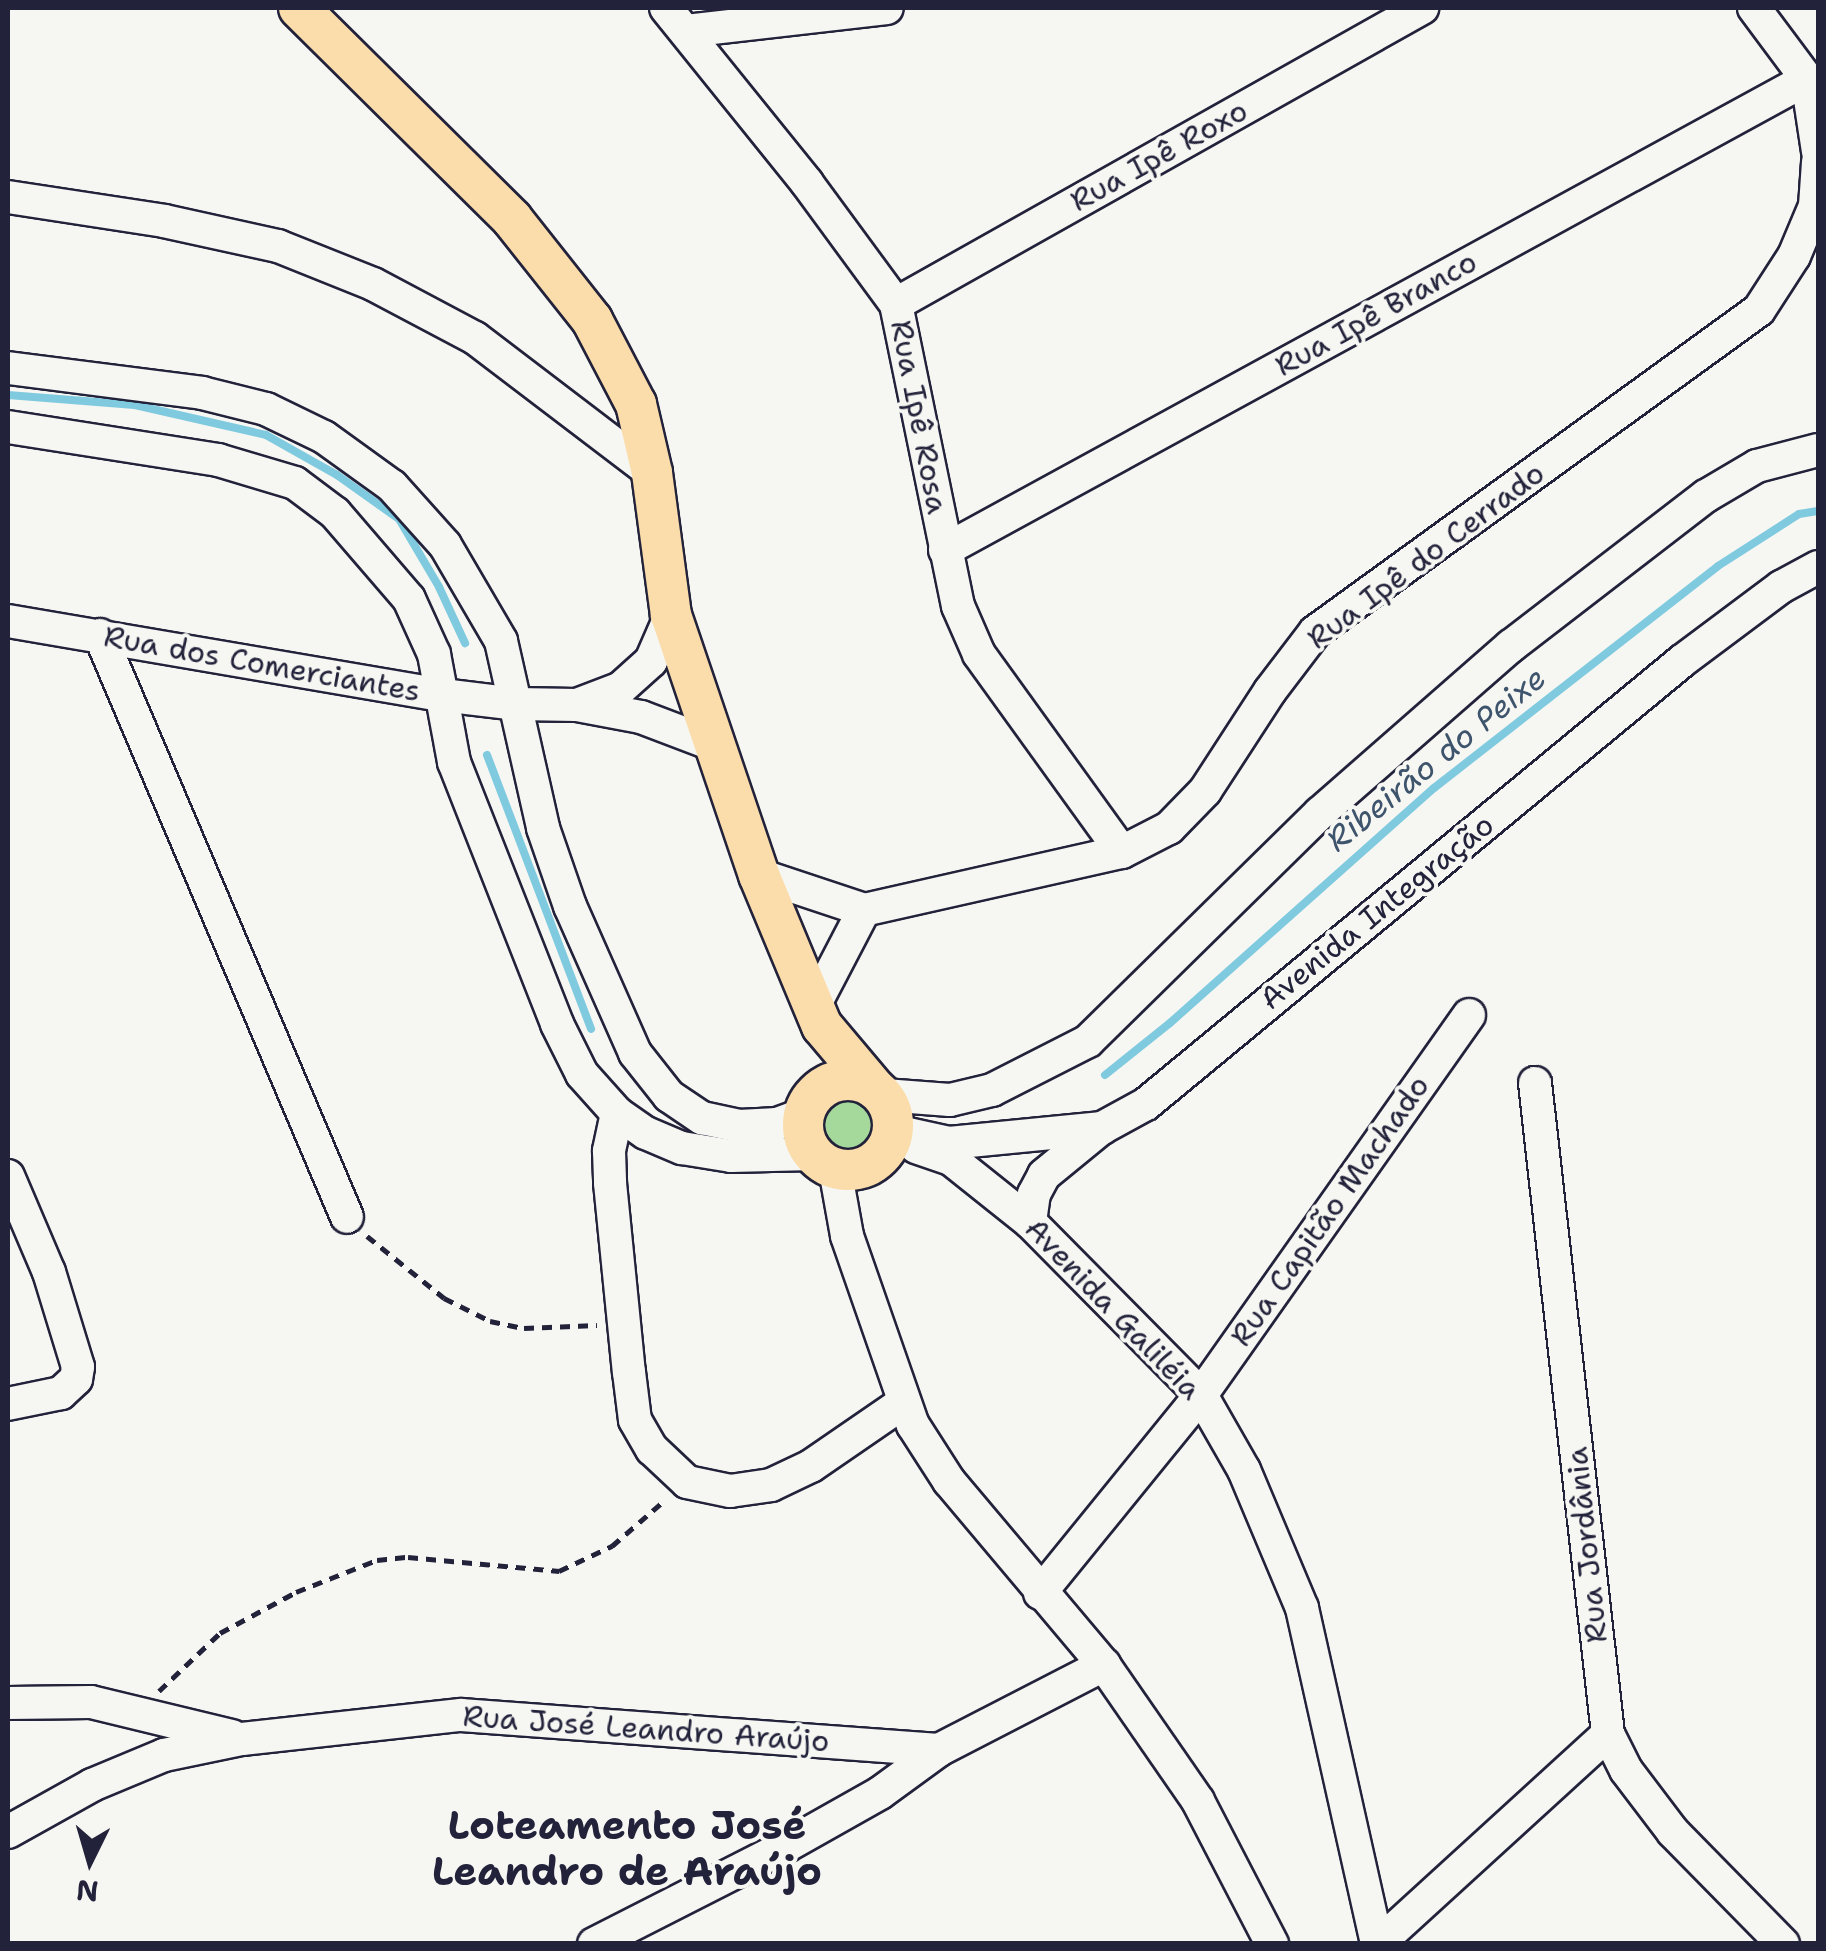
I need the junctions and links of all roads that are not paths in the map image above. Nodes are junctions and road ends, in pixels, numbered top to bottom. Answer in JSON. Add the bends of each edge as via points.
{"nodes":[{"id":1,"x":300,"y":8,"type":"edge"},
{"id":2,"x":886,"y":8,"type":"edge"},
{"id":3,"x":1422,"y":8,"type":"edge"},
{"id":4,"x":1754,"y":8,"type":"edge"},
{"id":5,"x":676,"y":19,"type":"edge"},
{"id":6,"x":1807,"y":79,"type":"junction"},
{"id":7,"x":1818,"y":152,"type":"edge"},
{"id":8,"x":1818,"y":162,"type":"edge"},
{"id":9,"x":8,"y":197,"type":"edge"},
{"id":10,"x":896,"y":304,"type":"junction"},
{"id":11,"x":8,"y":368,"type":"edge"},
{"id":12,"x":8,"y":427,"type":"edge"},
{"id":13,"x":1818,"y":450,"type":"edge"},
{"id":14,"x":652,"y":473,"type":"junction"},
{"id":15,"x":945,"y":550,"type":"junction"},
{"id":16,"x":1818,"y":567,"type":"edge"},
{"id":17,"x":670,"y":615,"type":"junction"},
{"id":18,"x":8,"y":621,"type":"edge"},
{"id":19,"x":100,"y":636,"type":"junction"},
{"id":20,"x":442,"y":695,"type":"junction"},
{"id":21,"x":516,"y":704,"type":"junction"},
{"id":22,"x":577,"y":705,"type":"junction"},
{"id":23,"x":712,"y":744,"type":"junction"},
{"id":24,"x":1122,"y":852,"type":"junction"},
{"id":25,"x":760,"y":875,"type":"junction"},
{"id":26,"x":864,"y":910,"type":"junction"},
{"id":27,"x":1469,"y":1014,"type":"dead end"},
{"id":28,"x":818,"y":1016,"type":"junction"},
{"id":29,"x":1535,"y":1083,"type":"dead end"},
{"id":30,"x":811,"y":1102,"type":"junction"},
{"id":31,"x":617,"y":1112,"type":"junction"},
{"id":32,"x":886,"y":1114,"type":"junction"},
{"id":33,"x":1102,"y":1128,"type":"junction"},
{"id":34,"x":824,"y":1162,"type":"junction"},
{"id":35,"x":8,"y":1176,"type":"edge"},
{"id":36,"x":347,"y":1218,"type":"road end"},
{"id":37,"x":1030,"y":1222,"type":"junction"},
{"id":38,"x":1201,"y":1395,"type":"junction"},
{"id":39,"x":904,"y":1402,"type":"junction"},
{"id":40,"x":8,"y":1404,"type":"edge"},
{"id":41,"x":1040,"y":1594,"type":"junction"},
{"id":42,"x":1104,"y":1665,"type":"junction"},
{"id":43,"x":8,"y":1703,"type":"edge"},
{"id":44,"x":1608,"y":1734,"type":"junction"},
{"id":45,"x":242,"y":1738,"type":"junction"},
{"id":46,"x":939,"y":1750,"type":"junction"},
{"id":47,"x":8,"y":1832,"type":"edge"},
{"id":48,"x":594,"y":1944,"type":"edge"},
{"id":49,"x":1272,"y":1944,"type":"edge"},
{"id":50,"x":1378,"y":1944,"type":"edge"},
{"id":51,"x":1783,"y":1944,"type":"edge"}],
"edges":[{"from":1,"to":14,"type":"main road","via":[[512,219],[592,320],[636,404]]},
{"from":2,"to":5,"type":"street"},
{"from":3,"to":10,"type":"street","name":"Rua Ipê Roxo"},
{"from":4,"to":6,"type":"street"},
{"from":5,"to":10,"type":"street","name":"Rua Ipê Rosa"},
{"from":6,"to":7,"type":"street"},
{"from":6,"to":15,"type":"street","name":"Rua Ipê Branco"},
{"from":8,"to":24,"type":"street","name":"Rua Ipê do Cerrado","via":[[1816,206],[1759,310],[1315,632],[1205,791],[1168,828]]},
{"from":9,"to":14,"type":"street","via":[[278,246],[373,284],[475,338]]},
{"from":10,"to":15,"type":"street","name":"Rua Ipê Rosa"},
{"from":11,"to":21,"type":"street","via":[[202,393],[266,409],[324,437],[392,486],[445,545],[500,641]]},
{"from":12,"to":20,"type":"street","via":[[218,460],[295,483],[335,514],[409,599],[434,654]]},
{"from":13,"to":32,"type":"street","via":[[1757,466],[1706,496],[1511,646],[1320,813],[1088,1041],[992,1090]]},
{"from":14,"to":17,"type":"main road"},
{"from":15,"to":24,"type":"street","name":"Rua Ipê Rosa","via":[[958,606],[980,654]]},
{"from":16,"to":33,"type":"street","name":"Avenida Integração","via":[[1682,661],[1146,1104]]},
{"from":17,"to":22,"type":"street","via":[[652,661],[621,688]]},
{"from":17,"to":23,"type":"main road"},
{"from":18,"to":19,"type":"street","name":"Rua dos Comerciantes"},
{"from":19,"to":20,"type":"street","name":"Rua dos Comerciantes"},
{"from":19,"to":36,"type":"street"},
{"from":20,"to":21,"type":"street","name":"Rua dos Comerciantes"},
{"from":20,"to":31,"type":"street","via":[[454,762],[557,1024],[582,1074]]},
{"from":21,"to":22,"type":"street","name":"Rua dos Comerciantes"},
{"from":21,"to":30,"type":"street","via":[[543,828],[635,1053],[670,1096],[702,1118],[739,1126],[777,1124]]},
{"from":22,"to":23,"type":"street","via":[[641,717]]},
{"from":23,"to":25,"type":"main road"},
{"from":24,"to":26,"type":"street","name":"Rua Ipê do Cerrado"},
{"from":25,"to":26,"type":"street"},
{"from":25,"to":28,"type":"main road"},
{"from":26,"to":28,"type":"street"},
{"from":27,"to":38,"type":"street","name":"Rua Capitão Machado"},
{"from":28,"to":30,"type":"main road"},
{"from":28,"to":32,"type":"main road"},
{"from":29,"to":44,"type":"street","name":"Rua Jordânia"},
{"from":30,"to":32,"type":"main road","via":[[846,1080]]},
{"from":30,"to":34,"type":"main road","via":[[802,1128]]},
{"from":31,"to":34,"type":"street","via":[[682,1148]]},
{"from":31,"to":39,"type":"street","via":[[608,1151],[625,1324],[635,1420],[652,1449],[686,1482],[730,1491],[771,1485],[811,1466]]},
{"from":32,"to":33,"type":"street","name":"Avenida Integração","via":[[949,1142]]},
{"from":32,"to":34,"type":"main road","via":[[869,1166]]},
{"from":32,"to":37,"type":"street","name":"Avenida Galiléia"},
{"from":33,"to":37,"type":"street","via":[[1044,1175]]},
{"from":34,"to":39,"type":"street"},
{"from":35,"to":40,"type":"street","via":[[74,1345],[76,1380],[61,1393]]},
{"from":37,"to":38,"type":"street","name":"Avenida Galiléia"},
{"from":38,"to":41,"type":"street","name":"Rua Capitão Machado"},
{"from":38,"to":50,"type":"street","name":"Avenida Galiléia","via":[[1244,1470],[1302,1608]]},
{"from":39,"to":41,"type":"street","via":[[949,1482]]},
{"from":41,"to":42,"type":"street"},
{"from":42,"to":46,"type":"street"},
{"from":42,"to":49,"type":"street","via":[[1198,1800]]},
{"from":43,"to":45,"type":"street","via":[[91,1702]]},
{"from":44,"to":50,"type":"street"},
{"from":44,"to":51,"type":"street","name":"Rua Jordânia","via":[[1673,1832]]},
{"from":45,"to":46,"type":"street","name":"Rua José Leandro Araújo","via":[[462,1715]]},
{"from":45,"to":47,"type":"street","name":"Rua José Leandro Araújo","via":[[164,1755]]},
{"from":46,"to":48,"type":"street","via":[[880,1793],[786,1846]]}]}
